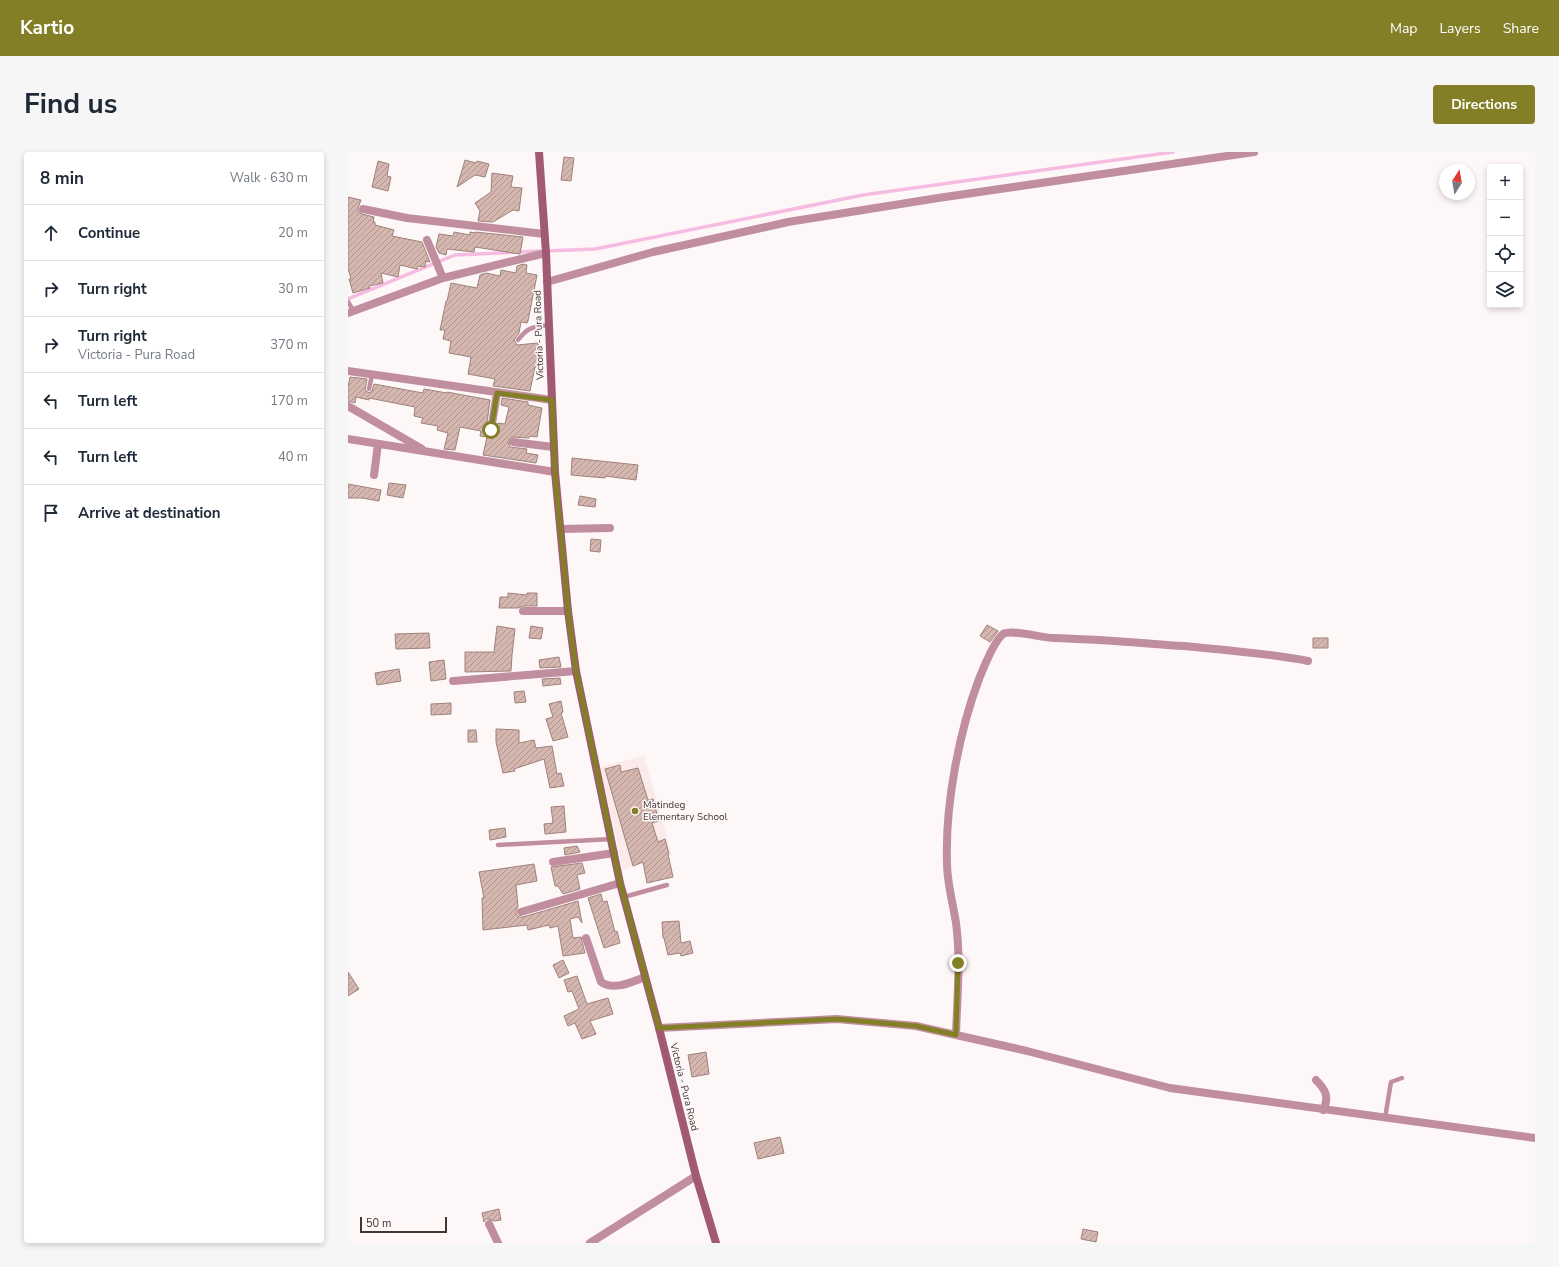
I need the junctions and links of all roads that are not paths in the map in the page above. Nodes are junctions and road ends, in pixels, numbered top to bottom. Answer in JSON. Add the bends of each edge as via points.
{"nodes":[{"id":1,"x":539,"y":152,"type":"edge"},
{"id":2,"x":1254,"y":152,"type":"edge"},
{"id":3,"x":363,"y":208,"type":"dead end"},
{"id":4,"x":544,"y":234,"type":"junction"},
{"id":5,"x":427,"y":240,"type":"dead end"},
{"id":6,"x":546,"y":253,"type":"junction"},
{"id":7,"x":443,"y":278,"type":"junction"},
{"id":8,"x":547,"y":282,"type":"junction"},
{"id":9,"x":348,"y":302,"type":"edge"},
{"id":10,"x":351,"y":312,"type":"edge"},
{"id":11,"x":549,"y":325,"type":"junction"},
{"id":12,"x":518,"y":340,"type":"dead end"},
{"id":13,"x":348,"y":371,"type":"edge"},
{"id":14,"x":372,"y":375,"type":"junction"},
{"id":15,"x":368,"y":389,"type":"dead end"},
{"id":16,"x":497,"y":393,"type":"junction"},
{"id":17,"x":552,"y":400,"type":"junction"},
{"id":18,"x":348,"y":406,"type":"edge"},
{"id":19,"x":491,"y":430,"type":"dead end"},
{"id":20,"x":348,"y":439,"type":"edge"},
{"id":21,"x":513,"y":442,"type":"dead end"},
{"id":22,"x":378,"y":444,"type":"junction"},
{"id":23,"x":554,"y":447,"type":"junction"},
{"id":24,"x":427,"y":452,"type":"junction"},
{"id":25,"x":555,"y":472,"type":"junction"},
{"id":26,"x":374,"y":475,"type":"dead end"},
{"id":27,"x":610,"y":528,"type":"dead end"},
{"id":28,"x":561,"y":529,"type":"junction"},
{"id":29,"x":568,"y":610,"type":"junction"},
{"id":30,"x":523,"y":611,"type":"dead end"},
{"id":31,"x":1308,"y":661,"type":"dead end"},
{"id":32,"x":576,"y":670,"type":"junction"},
{"id":33,"x":453,"y":681,"type":"dead end"},
{"id":34,"x":612,"y":839,"type":"junction"},
{"id":35,"x":498,"y":845,"type":"dead end"},
{"id":36,"x":614,"y":853,"type":"junction"},
{"id":37,"x":553,"y":862,"type":"dead end"},
{"id":38,"x":620,"y":882,"type":"junction"},
{"id":39,"x":667,"y":885,"type":"dead end"},
{"id":40,"x":624,"y":897,"type":"junction"},
{"id":41,"x":521,"y":912,"type":"dead end"},
{"id":42,"x":586,"y":938,"type":"dead end"},
{"id":43,"x":645,"y":977,"type":"junction"},
{"id":44,"x":659,"y":1028,"type":"junction"},
{"id":45,"x":956,"y":1035,"type":"junction"},
{"id":46,"x":1402,"y":1078,"type":"dead end"},
{"id":47,"x":1316,"y":1080,"type":"dead end"},
{"id":48,"x":1323,"y":1110,"type":"junction"},
{"id":49,"x":1385,"y":1118,"type":"junction"},
{"id":50,"x":1535,"y":1138,"type":"edge"},
{"id":51,"x":696,"y":1176,"type":"junction"},
{"id":52,"x":489,"y":1224,"type":"dead end"},
{"id":53,"x":498,"y":1243,"type":"edge"},
{"id":54,"x":590,"y":1243,"type":"edge"},
{"id":55,"x":716,"y":1243,"type":"edge"}],
"edges":[{"from":1,"to":4,"type":"main road","name":"Victoria - Pura Road"},
{"from":2,"to":8,"type":"street","via":[[788,222],[653,252]]},
{"from":3,"to":4,"type":"street","via":[[407,218]]},
{"from":4,"to":6,"type":"main road","name":"Victoria - Pura Road"},
{"from":5,"to":7,"type":"street"},
{"from":6,"to":7,"type":"street"},
{"from":6,"to":8,"type":"main road","name":"Victoria - Pura Road"},
{"from":7,"to":10,"type":"street"},
{"from":8,"to":11,"type":"main road","name":"Victoria - Pura Road"},
{"from":9,"to":10,"type":"lane"},
{"from":11,"to":12,"type":"lane","via":[[532,327]]},
{"from":11,"to":17,"type":"main road","name":"Victoria - Pura Road"},
{"from":13,"to":14,"type":"street"},
{"from":14,"to":15,"type":"lane"},
{"from":14,"to":16,"type":"street"},
{"from":16,"to":17,"type":"street"},
{"from":16,"to":19,"type":"street"},
{"from":17,"to":23,"type":"main road","name":"Victoria - Pura Road"},
{"from":18,"to":24,"type":"street"},
{"from":20,"to":22,"type":"street"},
{"from":21,"to":23,"type":"street"},
{"from":22,"to":24,"type":"street"},
{"from":22,"to":26,"type":"street"},
{"from":23,"to":25,"type":"main road","name":"Victoria - Pura Road"},
{"from":24,"to":25,"type":"street"},
{"from":25,"to":28,"type":"main road","name":"Victoria - Pura Road"},
{"from":27,"to":28,"type":"street"},
{"from":28,"to":29,"type":"main road","name":"Victoria - Pura Road"},
{"from":29,"to":30,"type":"street"},
{"from":29,"to":32,"type":"main road","name":"Victoria - Pura Road"},
{"from":31,"to":45,"type":"street","via":[[1215,649],[1099,639],[1046,638],[1012,632],[1003,634],[994,646],[972,700],[953,782],[949,812],[948,879],[956,924],[958,963]]},
{"from":32,"to":33,"type":"street"},
{"from":32,"to":34,"type":"main road","name":"Victoria - Pura Road"},
{"from":34,"to":35,"type":"lane"},
{"from":34,"to":36,"type":"main road","name":"Victoria - Pura Road"},
{"from":36,"to":37,"type":"street"},
{"from":36,"to":38,"type":"main road","name":"Victoria - Pura Road"},
{"from":38,"to":40,"type":"main road","name":"Victoria - Pura Road"},
{"from":38,"to":41,"type":"street"},
{"from":39,"to":40,"type":"lane"},
{"from":40,"to":43,"type":"main road","name":"Victoria - Pura Road"},
{"from":42,"to":43,"type":"street","via":[[601,982],[607,986]]},
{"from":43,"to":44,"type":"main road","name":"Victoria - Pura Road"},
{"from":44,"to":45,"type":"street","via":[[837,1019],[916,1026]]},
{"from":44,"to":51,"type":"main road","name":"Victoria - Pura Road"},
{"from":45,"to":48,"type":"street","via":[[1170,1088]]},
{"from":46,"to":49,"type":"lane","via":[[1391,1082]]},
{"from":47,"to":48,"type":"street","via":[[1324,1088],[1327,1097]]},
{"from":48,"to":49,"type":"street"},
{"from":49,"to":50,"type":"street"},
{"from":51,"to":54,"type":"street"},
{"from":51,"to":55,"type":"main road","name":"Victoria - Pura Road"},
{"from":52,"to":53,"type":"street"}]}
